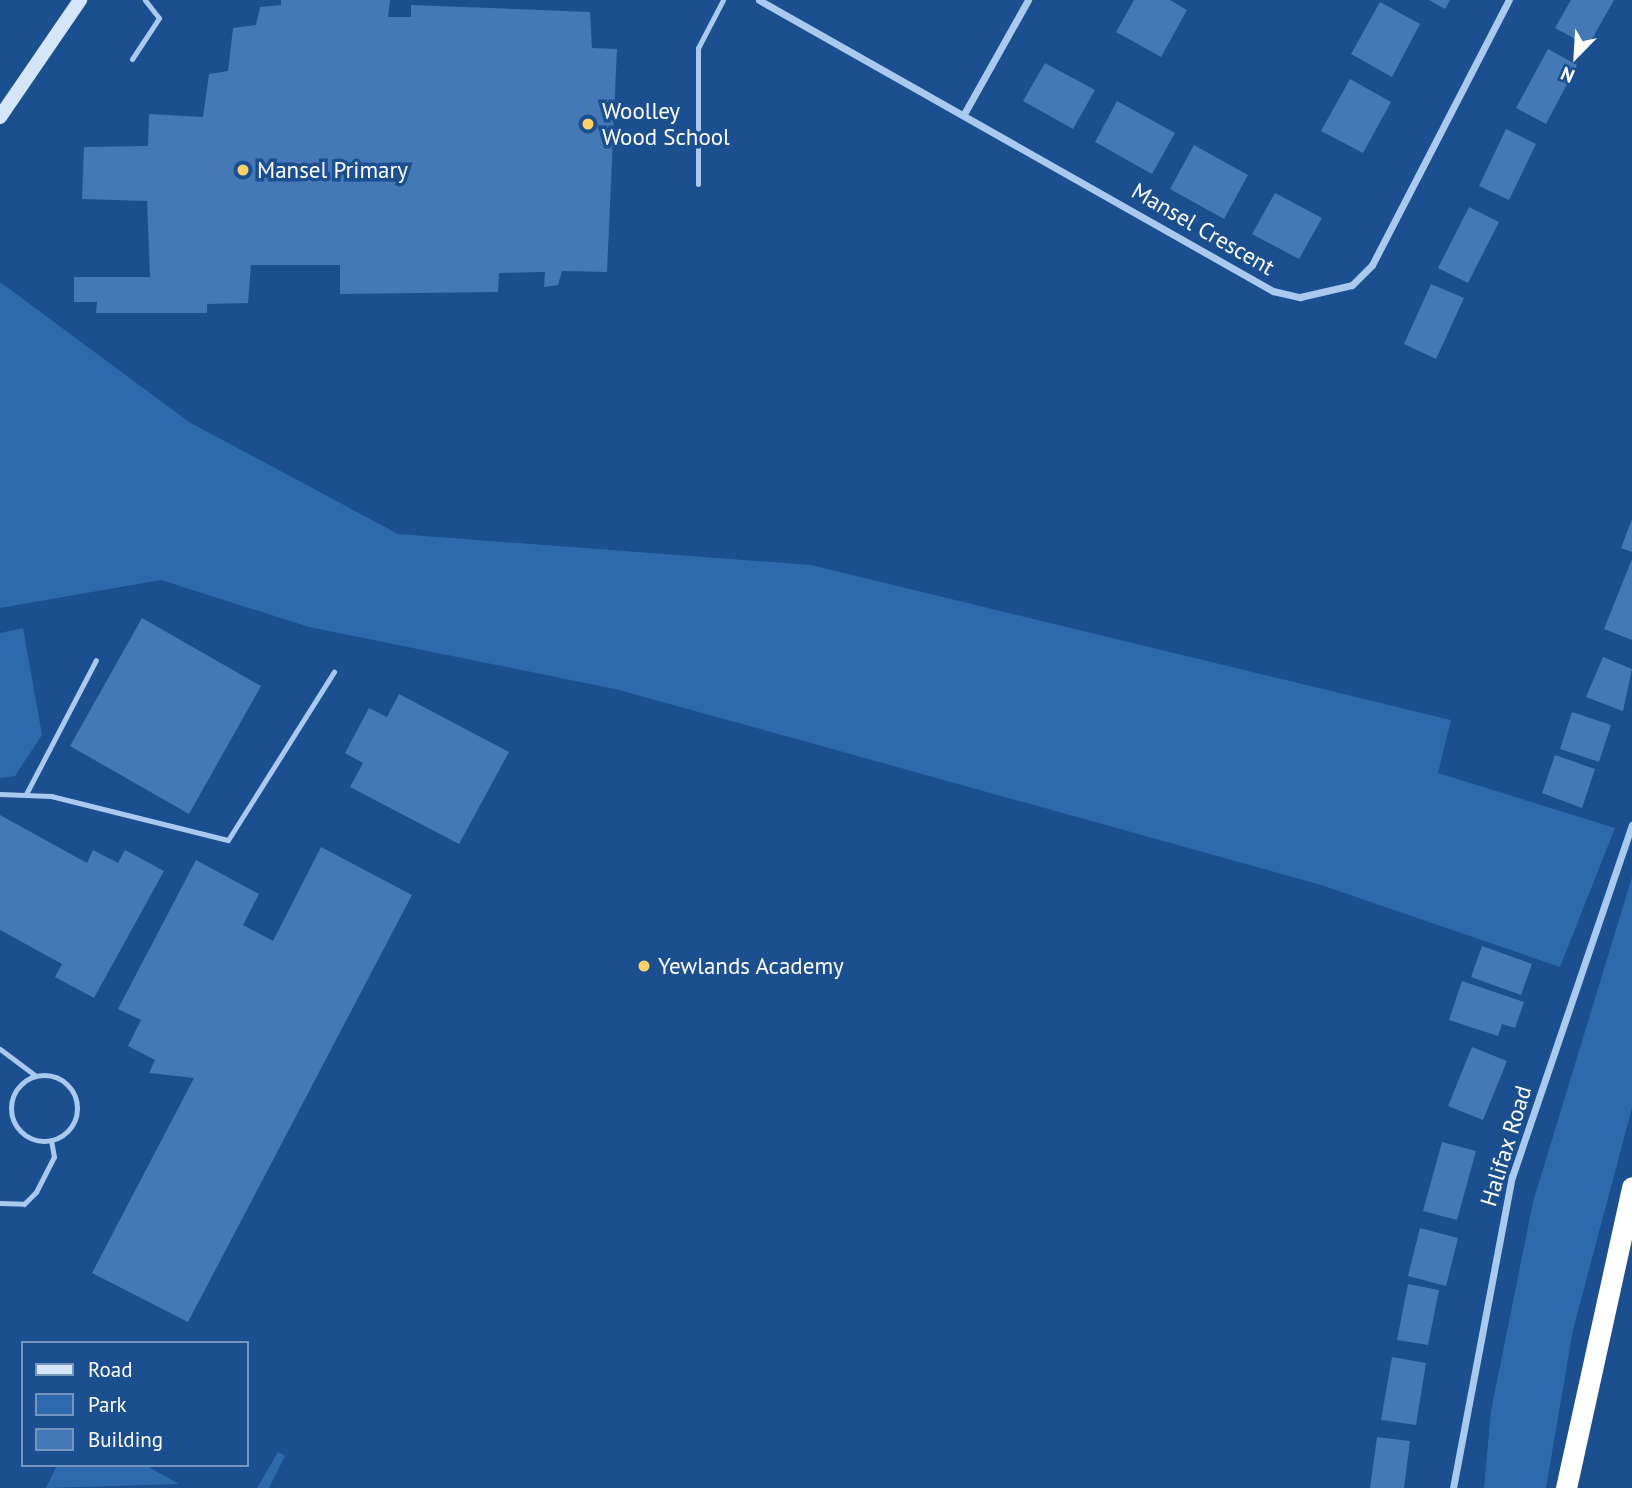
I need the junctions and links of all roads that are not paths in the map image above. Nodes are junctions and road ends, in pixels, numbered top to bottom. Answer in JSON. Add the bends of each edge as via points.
{"nodes":[{"id":1,"x":80,"y":0,"type":"edge"},
{"id":2,"x":145,"y":0,"type":"edge"},
{"id":3,"x":723,"y":0,"type":"edge"},
{"id":4,"x":759,"y":0,"type":"edge"},
{"id":5,"x":1028,"y":0,"type":"edge"},
{"id":6,"x":1509,"y":0,"type":"edge"},
{"id":7,"x":132,"y":59,"type":"dead end"},
{"id":8,"x":964,"y":114,"type":"junction"},
{"id":9,"x":0,"y":117,"type":"edge"},
{"id":10,"x":698,"y":184,"type":"dead end"},
{"id":11,"x":96,"y":660,"type":"dead end"},
{"id":12,"x":334,"y":672,"type":"dead end"},
{"id":13,"x":0,"y":794,"type":"edge"},
{"id":14,"x":26,"y":794,"type":"junction"},
{"id":15,"x":1632,"y":825,"type":"edge"},
{"id":16,"x":0,"y":1049,"type":"edge"},
{"id":17,"x":36,"y":1076,"type":"junction"},
{"id":18,"x":51,"y":1140,"type":"junction"},
{"id":19,"x":1632,"y":1187,"type":"edge"},
{"id":20,"x":0,"y":1203,"type":"edge"},
{"id":21,"x":1453,"y":1488,"type":"edge"},
{"id":22,"x":1566,"y":1488,"type":"edge"}],
"edges":[{"from":1,"to":9,"type":"main road"},
{"from":2,"to":7,"type":"lane","via":[[159,18]]},
{"from":3,"to":10,"type":"lane","via":[[698,48]]},
{"from":4,"to":8,"type":"street","name":"Mansel Crescent"},
{"from":5,"to":8,"type":"street"},
{"from":6,"to":8,"type":"street","name":"Mansel Crescent","via":[[1372,265],[1352,285],[1328,294],[1273,290]]},
{"from":11,"to":14,"type":"lane"},
{"from":12,"to":14,"type":"lane","via":[[228,839]]},
{"from":13,"to":14,"type":"lane"},
{"from":15,"to":21,"type":"street","name":"Halifax Road","via":[[1512,1177]]},
{"from":16,"to":17,"type":"lane"},
{"from":17,"to":18,"type":"lane","via":[[14,1095],[12,1116],[28,1137]]},
{"from":17,"to":18,"type":"lane","via":[[63,1080],[77,1103],[71,1128]]},
{"from":18,"to":20,"type":"lane","via":[[54,1157],[36,1192],[16,1206]]},
{"from":19,"to":22,"type":"highway"}]}
